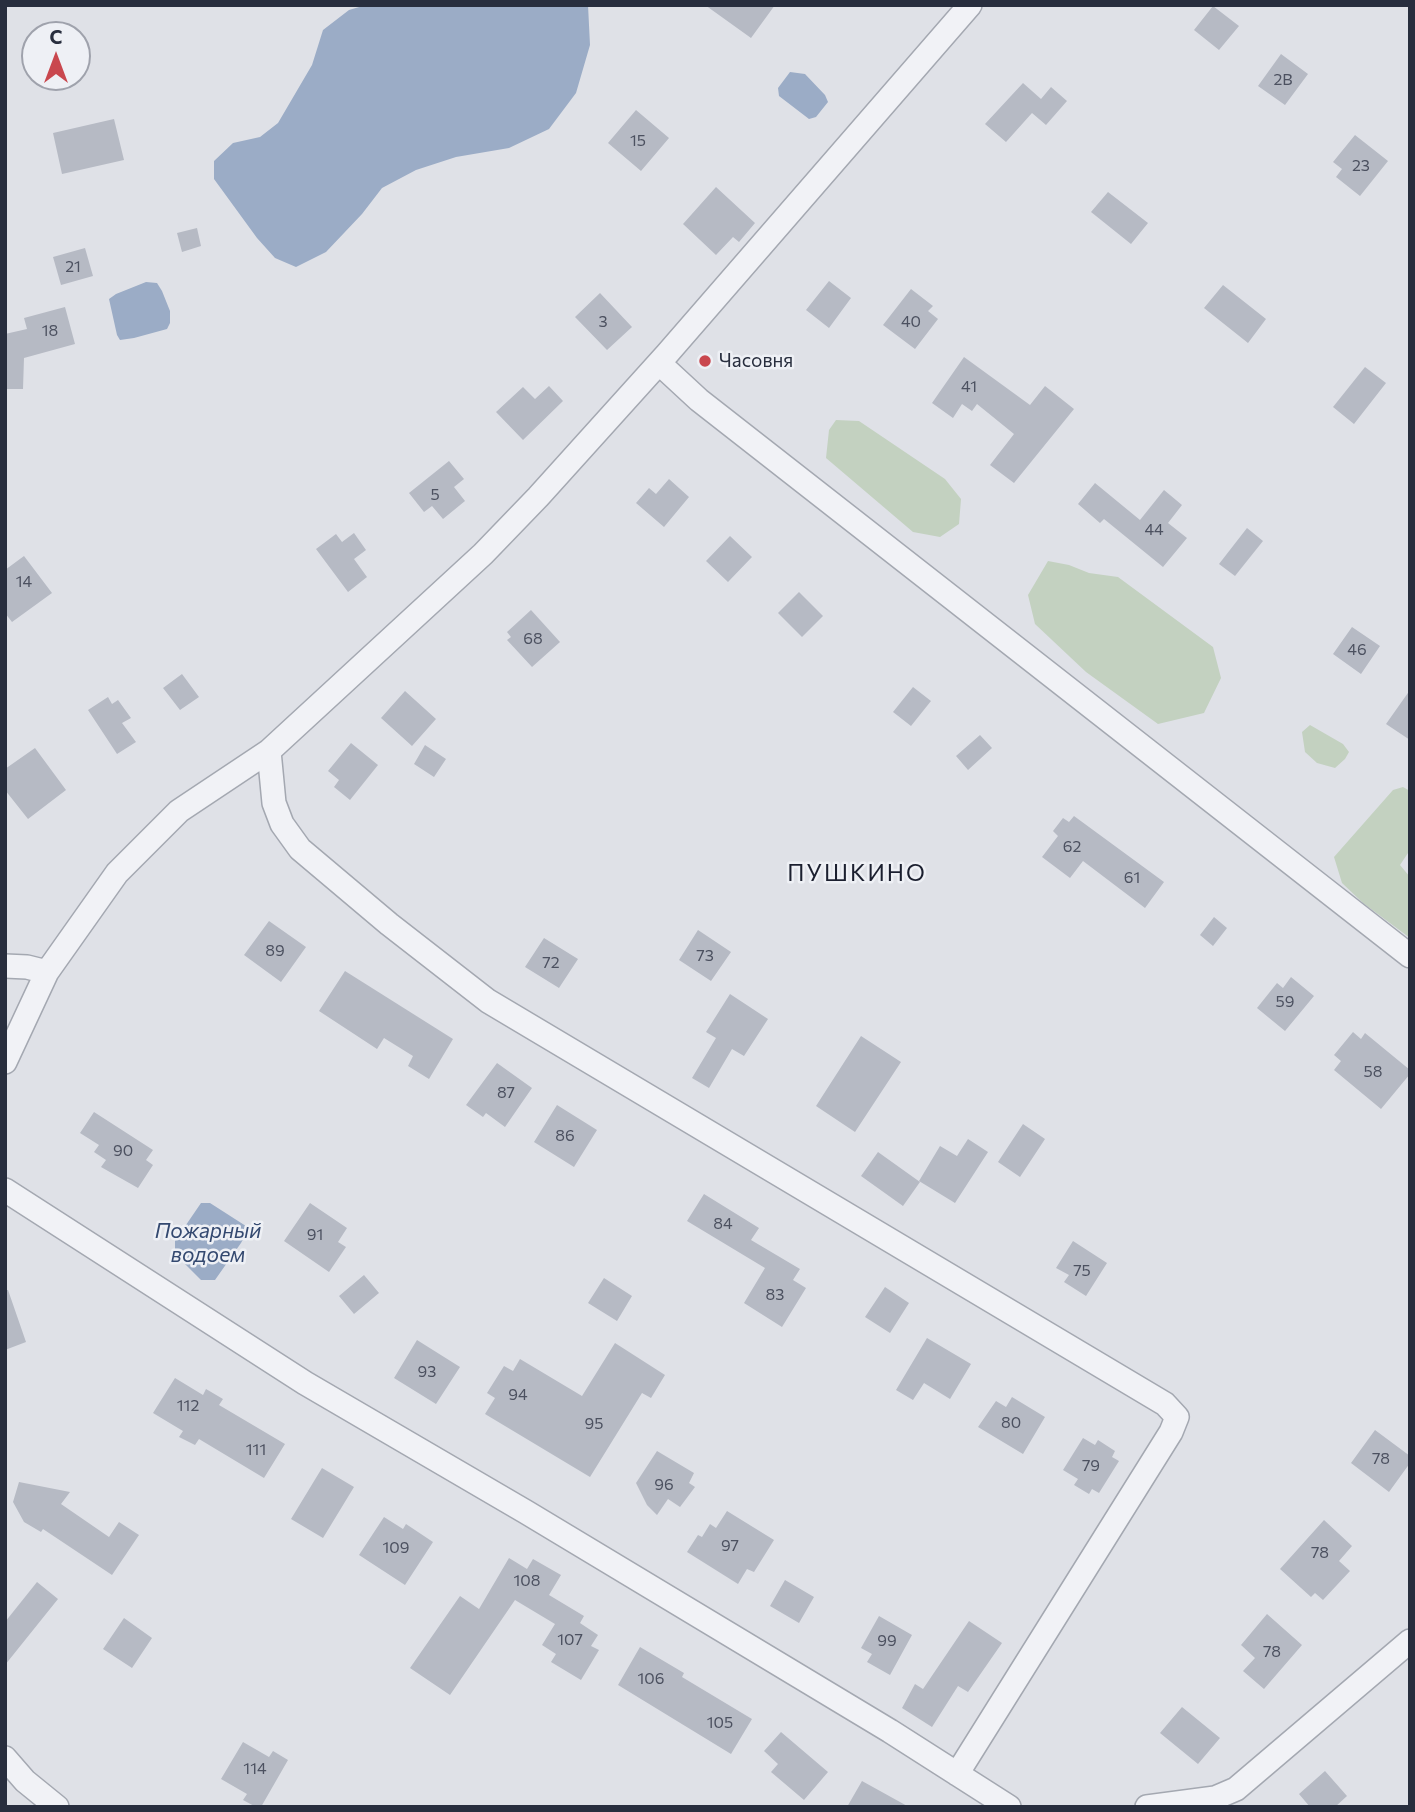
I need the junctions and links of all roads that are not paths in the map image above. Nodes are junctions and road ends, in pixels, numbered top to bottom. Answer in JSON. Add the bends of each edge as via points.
{"nodes":[{"id":1,"x":970,"y":5,"type":"edge"},
{"id":2,"x":659,"y":363,"type":"junction"},
{"id":3,"x":269,"y":751,"type":"junction"},
{"id":4,"x":1410,"y":956,"type":"edge"},
{"id":5,"x":5,"y":966,"type":"edge"},
{"id":6,"x":47,"y":972,"type":"junction"},
{"id":7,"x":5,"y":1062,"type":"edge"},
{"id":8,"x":5,"y":1190,"type":"edge"},
{"id":9,"x":1410,"y":1641,"type":"edge"},
{"id":10,"x":5,"y":1758,"type":"edge"},
{"id":11,"x":957,"y":1774,"type":"junction"},
{"id":12,"x":57,"y":1807,"type":"edge"},
{"id":13,"x":1009,"y":1807,"type":"edge"},
{"id":14,"x":1147,"y":1807,"type":"edge"}],
"edges":[{"from":1,"to":2,"type":"street"},
{"from":2,"to":3,"type":"street","via":[[483,554]]},
{"from":2,"to":4,"type":"street","via":[[699,400]]},
{"from":3,"to":6,"type":"street","via":[[180,811],[117,873]]},
{"from":3,"to":11,"type":"street","via":[[274,803],[300,849],[488,1001],[1165,1404],[1177,1417]]},
{"from":5,"to":6,"type":"street"},
{"from":6,"to":7,"type":"street"},
{"from":8,"to":11,"type":"street","via":[[305,1383]]},
{"from":9,"to":14,"type":"street","via":[[1236,1789],[1215,1798]]},
{"from":10,"to":12,"type":"street"},
{"from":11,"to":13,"type":"street"}]}
